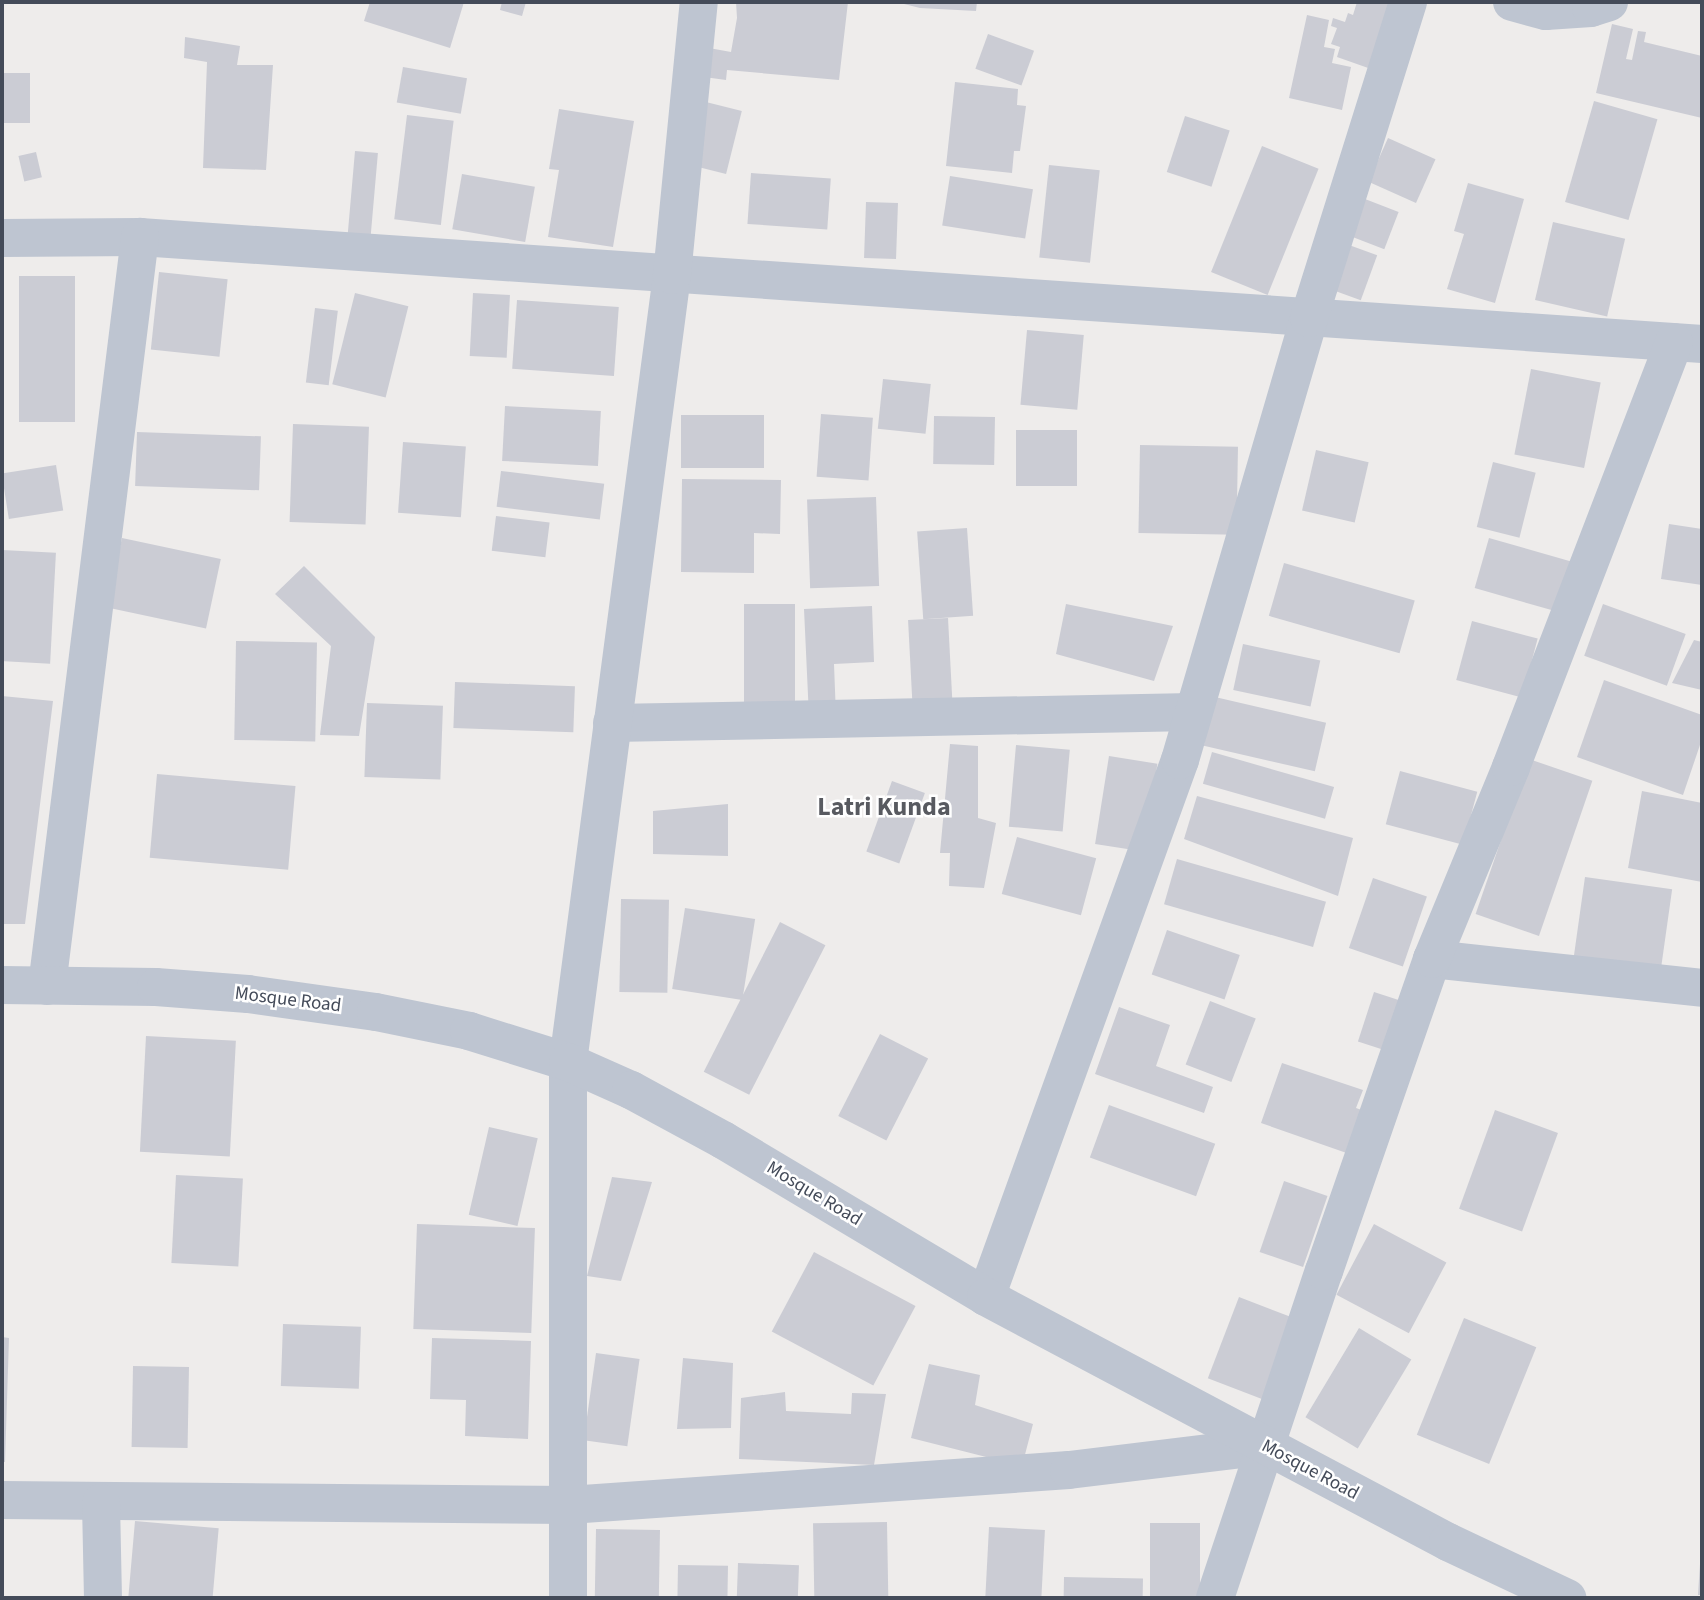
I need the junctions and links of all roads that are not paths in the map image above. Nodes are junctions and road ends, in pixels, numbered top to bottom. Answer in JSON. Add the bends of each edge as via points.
{"nodes":[{"id":1,"x":699,"y":2,"type":"edge"},
{"id":2,"x":1408,"y":2,"type":"edge"},
{"id":3,"x":1512,"y":2,"type":"edge"},
{"id":4,"x":1609,"y":2,"type":"edge"},
{"id":5,"x":140,"y":237,"type":"junction"},
{"id":6,"x":2,"y":238,"type":"edge"},
{"id":7,"x":671,"y":275,"type":"junction"},
{"id":8,"x":1310,"y":318,"type":"junction"},
{"id":9,"x":1688,"y":343,"type":"edge"},
{"id":10,"x":1193,"y":712,"type":"junction"},
{"id":11,"x":612,"y":723,"type":"junction"},
{"id":12,"x":1432,"y":959,"type":"junction"},
{"id":13,"x":2,"y":985,"type":"edge"},
{"id":14,"x":47,"y":986,"type":"junction"},
{"id":15,"x":1702,"y":988,"type":"edge"},
{"id":16,"x":568,"y":1062,"type":"junction"},
{"id":17,"x":986,"y":1297,"type":"junction"},
{"id":18,"x":1266,"y":1446,"type":"junction"},
{"id":19,"x":2,"y":1500,"type":"edge"},
{"id":20,"x":102,"y":1503,"type":"junction"},
{"id":21,"x":569,"y":1506,"type":"junction"},
{"id":22,"x":103,"y":1598,"type":"edge"},
{"id":23,"x":568,"y":1598,"type":"edge"},
{"id":24,"x":1215,"y":1598,"type":"edge"},
{"id":25,"x":1567,"y":1598,"type":"edge"}],
"edges":[{"from":1,"to":7,"type":"street"},
{"from":2,"to":8,"type":"street"},
{"from":3,"to":4,"type":"street","via":[[1546,11]]},
{"from":5,"to":6,"type":"street"},
{"from":5,"to":7,"type":"street"},
{"from":5,"to":14,"type":"street"},
{"from":7,"to":8,"type":"street"},
{"from":7,"to":11,"type":"street"},
{"from":8,"to":9,"type":"street"},
{"from":8,"to":10,"type":"street"},
{"from":9,"to":12,"type":"street"},
{"from":10,"to":11,"type":"street"},
{"from":10,"to":17,"type":"street","via":[[1180,760]]},
{"from":11,"to":16,"type":"street"},
{"from":12,"to":15,"type":"street"},
{"from":12,"to":18,"type":"street"},
{"from":13,"to":14,"type":"street","name":"Mosque Road"},
{"from":14,"to":16,"type":"street","name":"Mosque Road","via":[[248,994],[376,1012],[469,1031]]},
{"from":16,"to":17,"type":"street","name":"Mosque Road","via":[[723,1140]]},
{"from":16,"to":21,"type":"street"},
{"from":17,"to":18,"type":"street","name":"Mosque Road"},
{"from":18,"to":21,"type":"street","via":[[1069,1470]]},
{"from":18,"to":24,"type":"street"},
{"from":18,"to":25,"type":"street","name":"Mosque Road","via":[[1448,1542]]},
{"from":19,"to":20,"type":"street"},
{"from":20,"to":21,"type":"street"},
{"from":20,"to":22,"type":"street"},
{"from":21,"to":23,"type":"street"}]}
